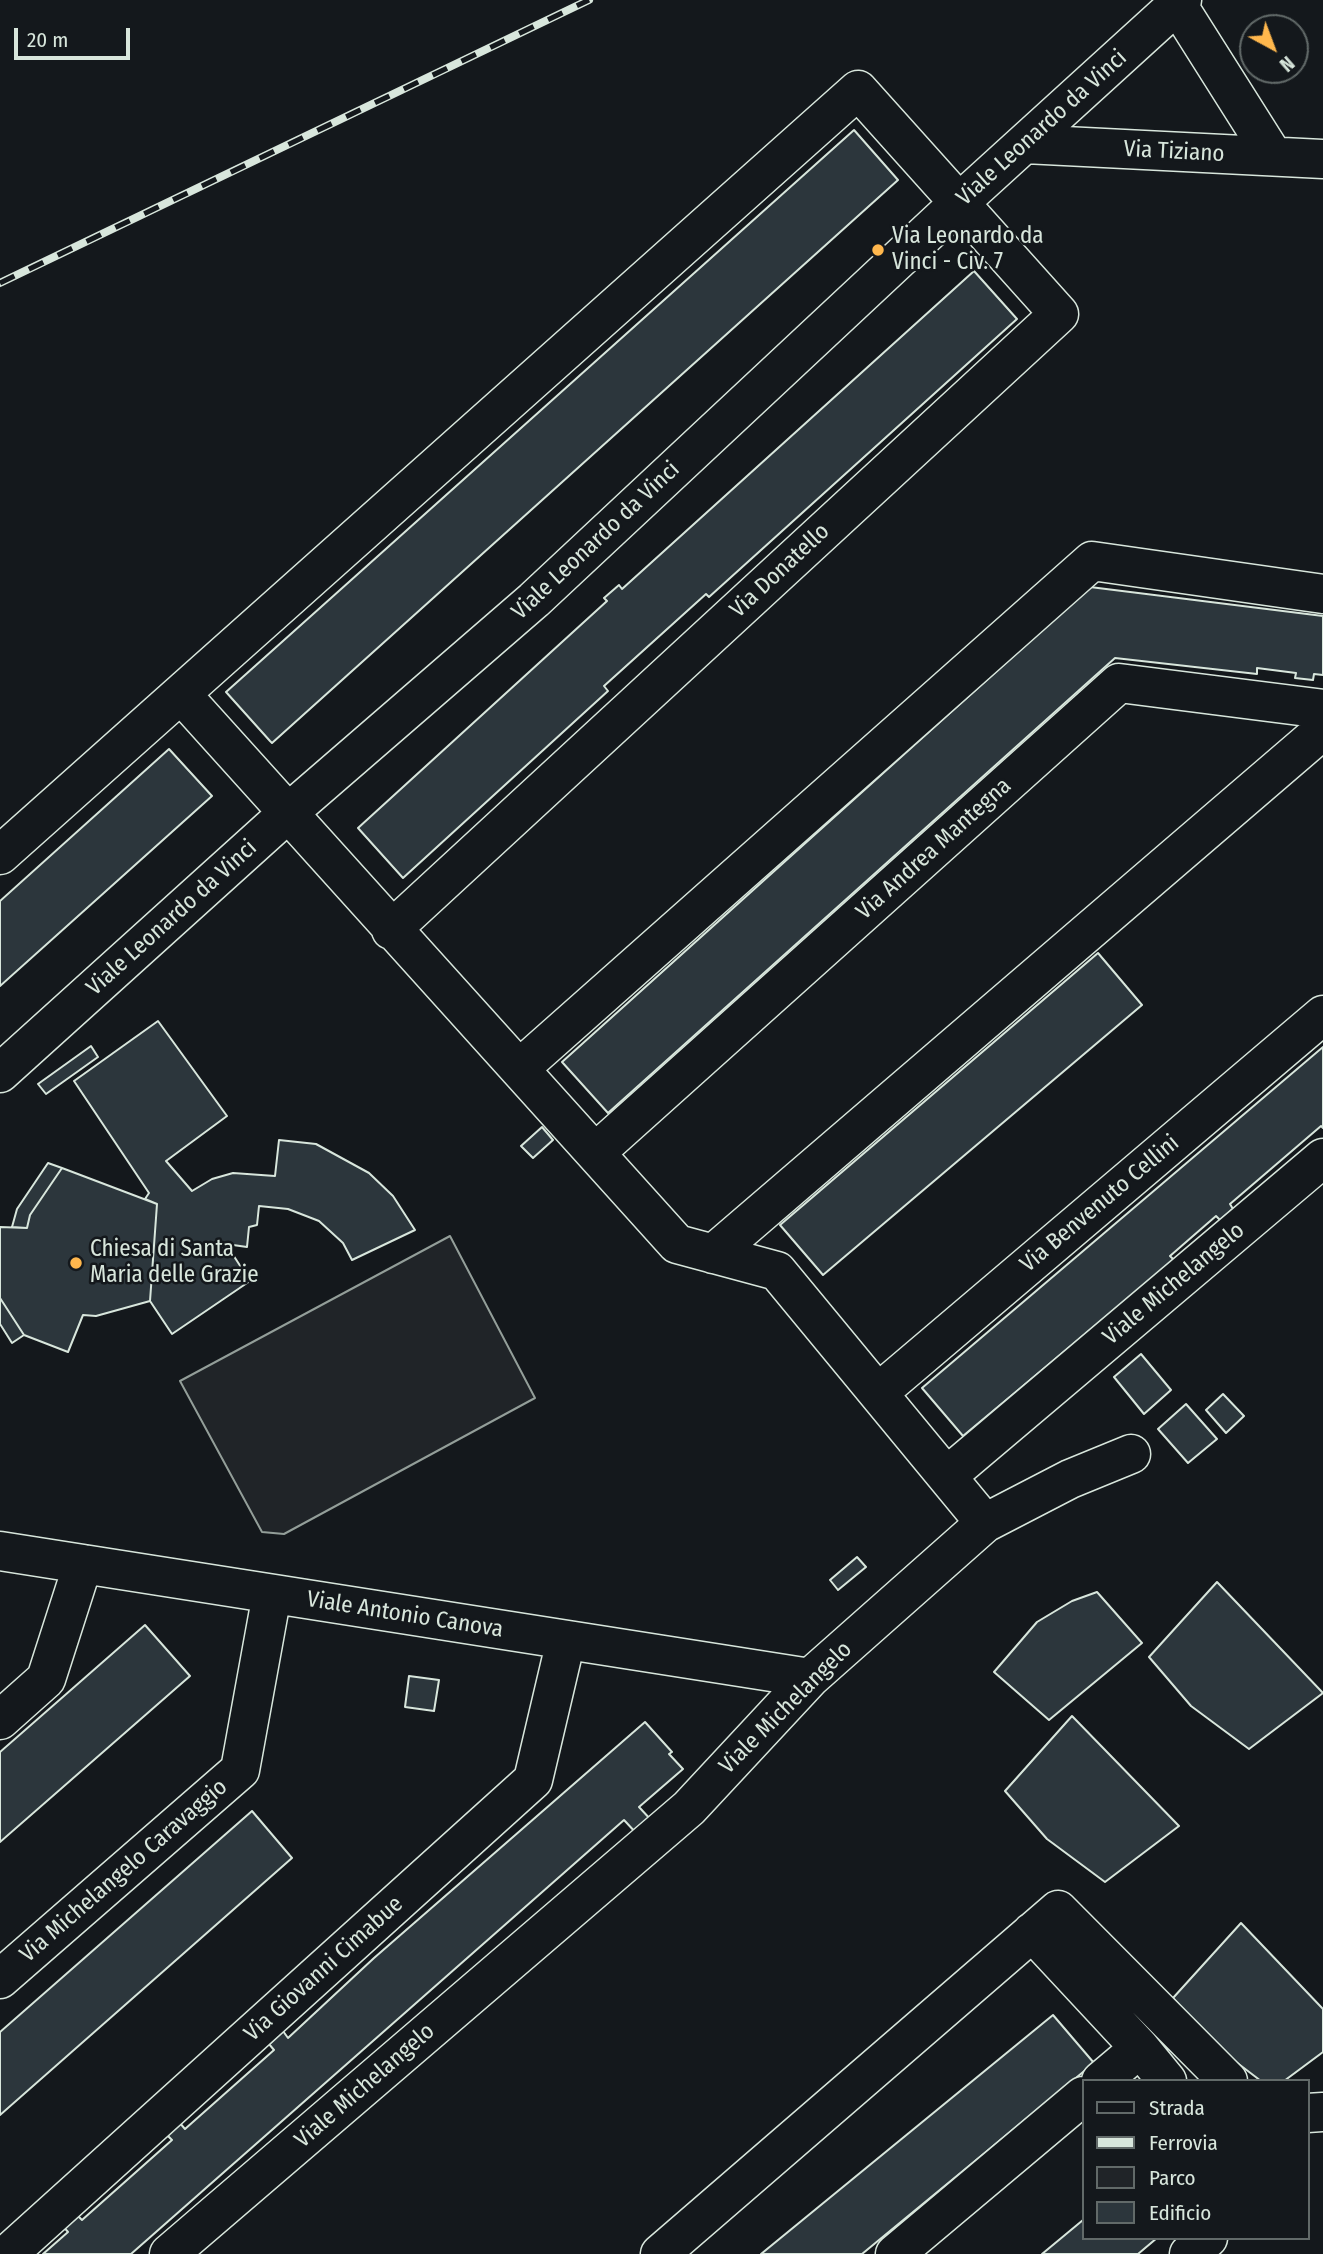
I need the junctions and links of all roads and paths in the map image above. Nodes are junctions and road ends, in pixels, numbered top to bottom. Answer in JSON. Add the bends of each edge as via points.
{"nodes":[{"id":1,"x":1180,"y":2,"type":"edge"},
{"id":2,"x":1025,"y":144,"type":"junction"},
{"id":3,"x":1273,"y":156,"type":"junction"},
{"id":4,"x":1323,"y":159,"type":"edge"},
{"id":5,"x":960,"y":202,"type":"junction"},
{"id":6,"x":1323,"y":594,"type":"edge"},
{"id":7,"x":181,"y":694,"type":"junction"},
{"id":8,"x":1323,"y":709,"type":"edge"},
{"id":9,"x":1323,"y":730,"type":"edge"},
{"id":10,"x":288,"y":813,"type":"junction"},
{"id":11,"x":0,"y":855,"type":"edge"},
{"id":12,"x":391,"y":930,"type":"junction"},
{"id":13,"x":1323,"y":1015,"type":"edge"},
{"id":14,"x":519,"y":1069,"type":"junction"},
{"id":15,"x":0,"y":1073,"type":"edge"},
{"id":16,"x":595,"y":1153,"type":"junction"},
{"id":17,"x":1323,"y":1158,"type":"edge"},
{"id":18,"x":713,"y":1254,"type":"junction"},
{"id":19,"x":878,"y":1393,"type":"junction"},
{"id":20,"x":1131,"y":1454,"type":"dead end"},
{"id":21,"x":947,"y":1476,"type":"junction"},
{"id":22,"x":985,"y":1523,"type":"junction"},
{"id":23,"x":0,"y":1551,"type":"edge"},
{"id":24,"x":83,"y":1564,"type":"junction"},
{"id":25,"x":272,"y":1594,"type":"junction"},
{"id":26,"x":566,"y":1640,"type":"junction"},
{"id":27,"x":810,"y":1678,"type":"junction"},
{"id":28,"x":0,"y":1720,"type":"edge"},
{"id":29,"x":1045,"y":1921,"type":"junction"},
{"id":30,"x":0,"y":1979,"type":"edge"},
{"id":31,"x":1140,"y":2048,"type":"junction"},
{"id":32,"x":1103,"y":2079,"type":"edge"},
{"id":33,"x":1165,"y":2079,"type":"edge"},
{"id":34,"x":1226,"y":2079,"type":"edge"},
{"id":35,"x":1082,"y":2097,"type":"edge"},
{"id":36,"x":1206,"y":2240,"type":"edge"},
{"id":37,"x":8,"y":2254,"type":"edge"},
{"id":38,"x":169,"y":2254,"type":"edge"},
{"id":39,"x":660,"y":2254,"type":"edge"},
{"id":40,"x":895,"y":2254,"type":"edge"},
{"id":41,"x":1189,"y":2254,"type":"edge"}],
"edges":[{"from":1,"to":2,"type":"street","name":"Viale Leonardo da Vinci"},
{"from":1,"to":3,"type":"street"},
{"from":2,"to":3,"type":"street","name":"Via Tiziano"},
{"from":2,"to":5,"type":"street","name":"Viale Leonardo da Vinci"},
{"from":3,"to":4,"type":"street","name":"Via Tiziano"},
{"from":5,"to":7,"type":"street","via":[[858,90]]},
{"from":5,"to":10,"type":"street","name":"Viale Leonardo da Vinci","via":[[534,600]]},
{"from":5,"to":12,"type":"street","name":"Via Donatello","via":[[1059,314]]},
{"from":6,"to":14,"type":"street","via":[[1092,561]]},
{"from":7,"to":10,"type":"street"},
{"from":7,"to":11,"type":"street"},
{"from":8,"to":16,"type":"street","name":"Via Andrea Mantegna","via":[[1119,683]]},
{"from":9,"to":18,"type":"street"},
{"from":10,"to":12,"type":"street"},
{"from":10,"to":15,"type":"street","name":"Viale Leonardo da Vinci"},
{"from":12,"to":14,"type":"street"},
{"from":13,"to":19,"type":"street","name":"Via Benvenuto Cellini"},
{"from":14,"to":16,"type":"street"},
{"from":16,"to":18,"type":"street","via":[[677,1244]]},
{"from":17,"to":21,"type":"street","name":"Viale Michelangelo"},
{"from":18,"to":19,"type":"street","via":[[777,1271]]},
{"from":19,"to":21,"type":"street"},
{"from":20,"to":22,"type":"street","name":"Viale Michelangelo"},
{"from":21,"to":22,"type":"street"},
{"from":22,"to":27,"type":"street","name":"Viale Michelangelo"},
{"from":23,"to":24,"type":"street","name":"Viale Antonio Canova"},
{"from":24,"to":25,"type":"street","name":"Viale Antonio Canova"},
{"from":24,"to":28,"type":"street","via":[[46,1679]]},
{"from":25,"to":26,"type":"street","name":"Viale Antonio Canova"},
{"from":25,"to":30,"type":"street","name":"Via Michelangelo Caravaggio","via":[[240,1770]]},
{"from":26,"to":27,"type":"street","name":"Viale Antonio Canova"},
{"from":26,"to":37,"type":"street","name":"Via Giovanni Cimabue","via":[[533,1780]]},
{"from":27,"to":38,"type":"street","name":"Viale Michelangelo","via":[[689,1808]]},
{"from":29,"to":31,"type":"street"},
{"from":29,"to":34,"type":"street"},
{"from":29,"to":39,"type":"street"},
{"from":31,"to":32,"type":"street"},
{"from":31,"to":33,"type":"street"},
{"from":35,"to":40,"type":"street"},
{"from":36,"to":41,"type":"street"}]}
